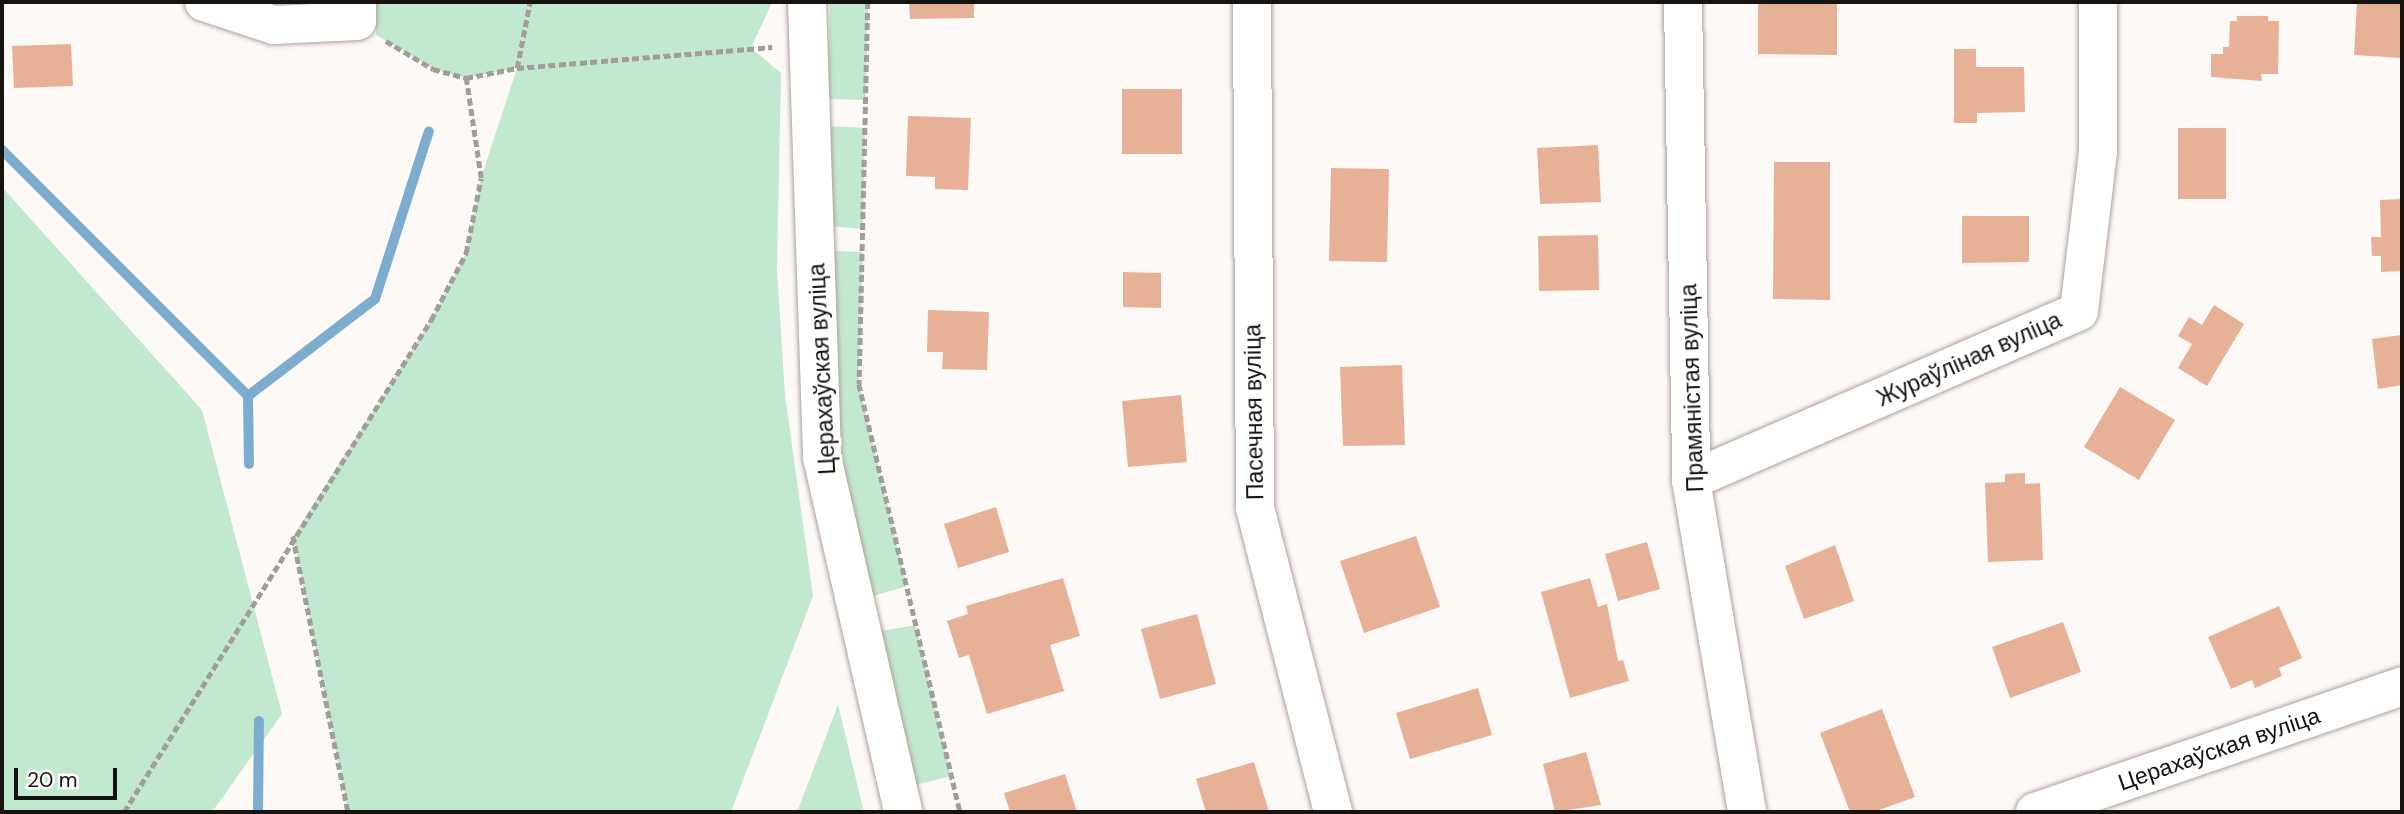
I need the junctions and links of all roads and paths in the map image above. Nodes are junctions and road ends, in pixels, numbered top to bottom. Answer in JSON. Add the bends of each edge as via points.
{"nodes":[{"id":1,"x":204,"y":2,"type":"edge"},
{"id":2,"x":530,"y":2,"type":"edge"},
{"id":3,"x":807,"y":2,"type":"edge"},
{"id":4,"x":868,"y":2,"type":"edge"},
{"id":5,"x":1252,"y":2,"type":"edge"},
{"id":6,"x":1683,"y":2,"type":"edge"},
{"id":7,"x":2098,"y":2,"type":"edge"},
{"id":8,"x":357,"y":12,"type":"edge"},
{"id":9,"x":808,"y":44,"type":"junction"},
{"id":10,"x":517,"y":68,"type":"junction"},
{"id":11,"x":466,"y":78,"type":"junction"},
{"id":12,"x":1691,"y":481,"type":"junction"},
{"id":13,"x":293,"y":536,"type":"junction"},
{"id":14,"x":2402,"y":686,"type":"edge"},
{"id":15,"x":124,"y":812,"type":"edge"},
{"id":16,"x":348,"y":812,"type":"edge"},
{"id":17,"x":903,"y":812,"type":"edge"},
{"id":18,"x":960,"y":812,"type":"edge"},
{"id":19,"x":1333,"y":812,"type":"edge"},
{"id":20,"x":1747,"y":812,"type":"edge"},
{"id":21,"x":2035,"y":812,"type":"edge"}],
"edges":[{"from":1,"to":8,"type":"street","via":[[274,25]]},
{"from":2,"to":10,"type":"path"},
{"from":3,"to":9,"type":"street","name":"Церахаўская вуліца"},
{"from":4,"to":18,"type":"path","via":[[859,384]]},
{"from":5,"to":19,"type":"street","name":"Пасечная вуліца","via":[[1255,508]]},
{"from":6,"to":12,"type":"street","name":"Прамяністая вуліца"},
{"from":7,"to":12,"type":"street","name":"Жураўліная вуліца","via":[[2098,151],[2079,311]]},
{"from":8,"to":11,"type":"path","via":[[433,69]]},
{"from":9,"to":10,"type":"path"},
{"from":9,"to":17,"type":"street","name":"Церахаўская вуліца","via":[[822,457]]},
{"from":10,"to":11,"type":"path"},
{"from":11,"to":13,"type":"path","via":[[481,178],[466,253],[431,320]]},
{"from":12,"to":20,"type":"street","name":"Прамяністая вуліца"},
{"from":13,"to":15,"type":"path"},
{"from":13,"to":16,"type":"path"},
{"from":14,"to":21,"type":"street","name":"Церахаўская вуліца"}]}
